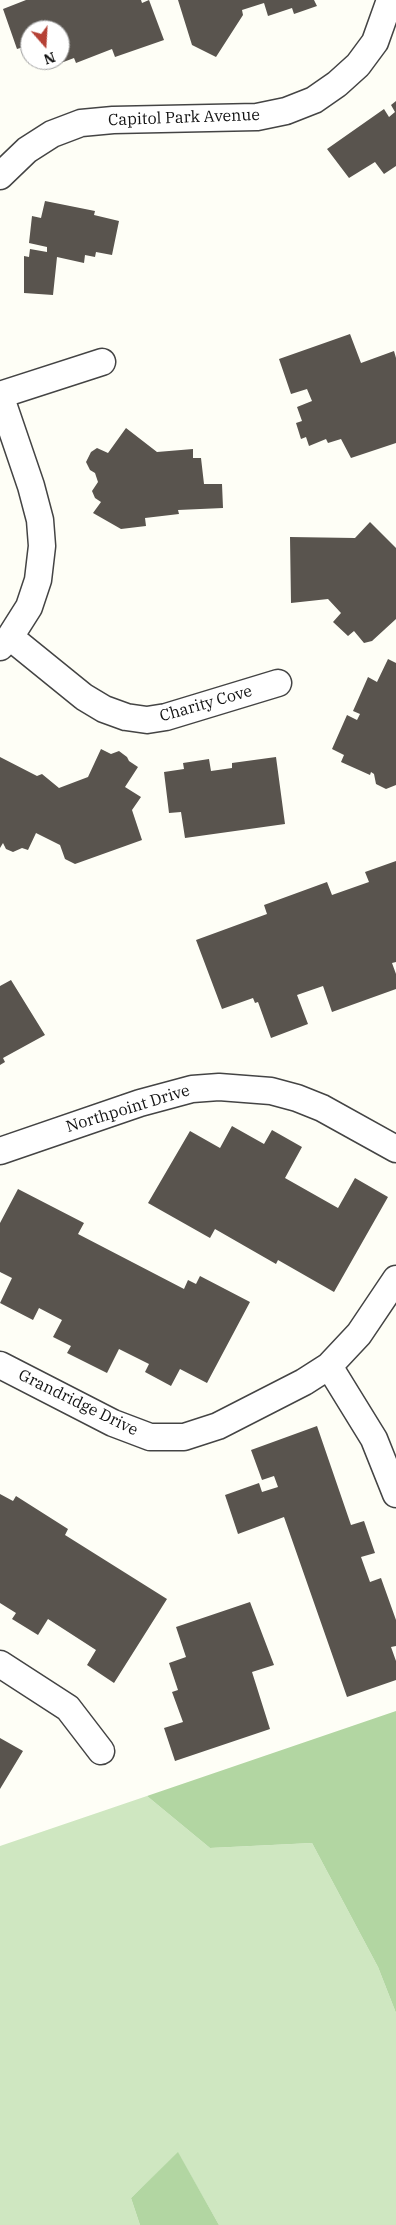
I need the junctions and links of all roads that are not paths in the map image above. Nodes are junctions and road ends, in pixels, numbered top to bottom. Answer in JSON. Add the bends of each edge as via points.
{"nodes":[{"id":1,"x":390,"y":0,"type":"edge"},
{"id":2,"x":0,"y":176,"type":"edge"},
{"id":3,"x":102,"y":362,"type":"dead end"},
{"id":4,"x":0,"y":395,"type":"edge"},
{"id":5,"x":5,"y":642,"type":"edge"},
{"id":6,"x":278,"y":683,"type":"dead end"},
{"id":7,"x":396,"y":1149,"type":"edge"},
{"id":8,"x":0,"y":1151,"type":"edge"},
{"id":9,"x":396,"y":1279,"type":"edge"},
{"id":10,"x":0,"y":1365,"type":"edge"},
{"id":11,"x":329,"y":1366,"type":"junction"},
{"id":12,"x":396,"y":1494,"type":"edge"},
{"id":13,"x":0,"y":1664,"type":"edge"},
{"id":14,"x":101,"y":1751,"type":"dead end"}],
"edges":[{"from":1,"to":2,"type":"street","name":"Capitol Park Avenue","via":[[381,27],[358,65],[314,100],[286,111],[257,117],[81,123],[52,134],[27,150]]},
{"from":3,"to":4,"type":"street"},
{"from":4,"to":5,"type":"street","via":[[31,486],[40,520],[42,546],[32,598]]},
{"from":5,"to":6,"type":"street","name":"Charity Cove","via":[[84,697],[126,718],[147,720],[166,717]]},
{"from":7,"to":8,"type":"street","name":"Northpoint Drive","via":[[322,1108],[297,1098],[271,1091],[219,1087],[192,1089],[140,1103]]},
{"from":9,"to":11,"type":"street","name":"Grandridge Drive","via":[[359,1334]]},
{"from":10,"to":11,"type":"street","name":"Grandridge Drive","via":[[113,1423],[150,1437],[165,1438],[202,1433],[218,1426]]},
{"from":11,"to":12,"type":"street","via":[[374,1439]]},
{"from":13,"to":14,"type":"street","via":[[68,1708]]}]}
